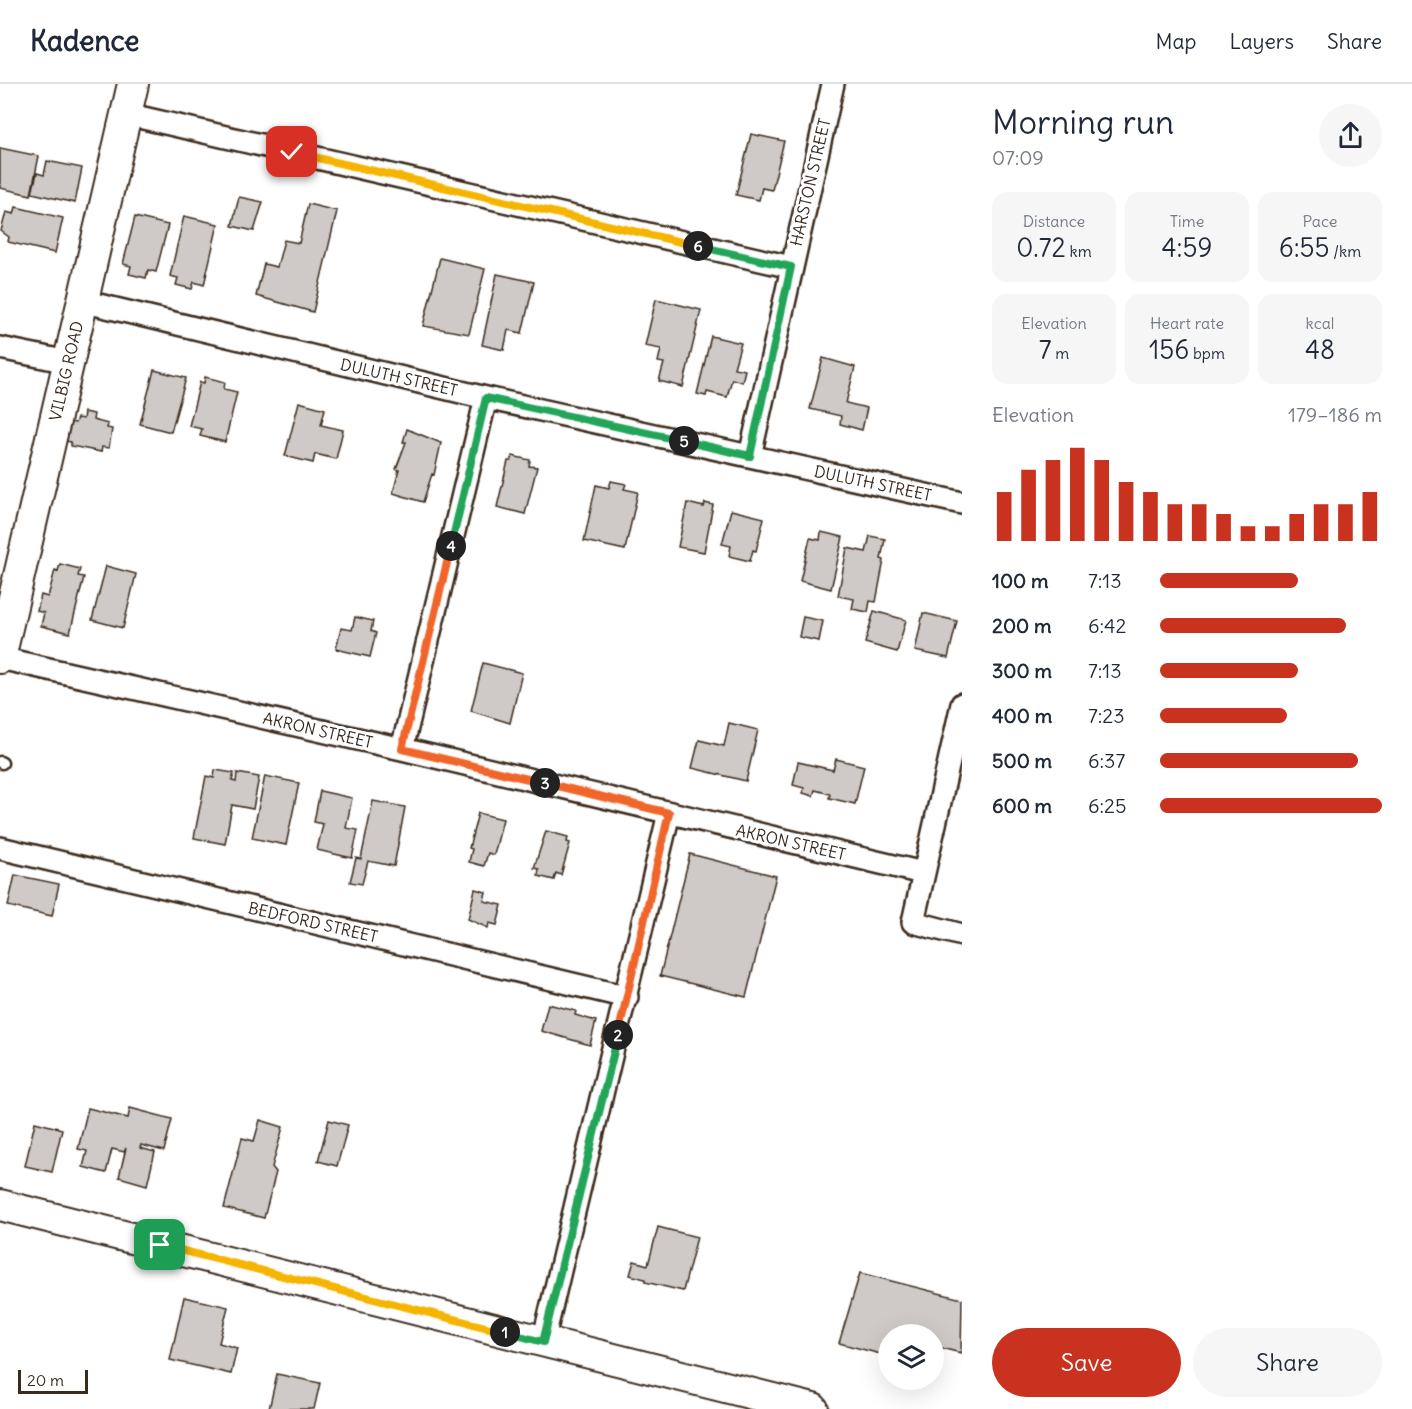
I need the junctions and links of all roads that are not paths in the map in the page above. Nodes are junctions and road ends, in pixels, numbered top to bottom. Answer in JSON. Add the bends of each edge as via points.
{"nodes":[{"id":1,"x":133,"y":84,"type":"edge"},
{"id":2,"x":833,"y":84,"type":"edge"},
{"id":3,"x":126,"y":114,"type":"junction"},
{"id":4,"x":791,"y":267,"type":"junction"},
{"id":5,"x":82,"y":301,"type":"junction"},
{"id":6,"x":0,"y":348,"type":"edge"},
{"id":7,"x":68,"y":362,"type":"junction"},
{"id":8,"x":486,"y":398,"type":"junction"},
{"id":9,"x":750,"y":456,"type":"junction"},
{"id":10,"x":962,"y":503,"type":"edge"},
{"id":11,"x":0,"y":658,"type":"edge"},
{"id":12,"x":962,"y":704,"type":"edge"},
{"id":13,"x":402,"y":749,"type":"junction"},
{"id":14,"x":669,"y":813,"type":"junction"},
{"id":15,"x":0,"y":848,"type":"edge"},
{"id":16,"x":922,"y":873,"type":"junction"},
{"id":17,"x":962,"y":935,"type":"edge"},
{"id":18,"x":627,"y":996,"type":"junction"},
{"id":19,"x":0,"y":1205,"type":"edge"},
{"id":20,"x":543,"y":1342,"type":"junction"},
{"id":21,"x":799,"y":1407,"type":"edge"}],
"edges":[{"from":1,"to":3,"type":"main road","name":"VILBIG ROAD"},
{"from":2,"to":4,"type":"street","name":"HARSTON STREET"},
{"from":3,"to":4,"type":"street"},
{"from":3,"to":5,"type":"main road","name":"VILBIG ROAD"},
{"from":4,"to":9,"type":"street","name":"HARSTON STREET"},
{"from":5,"to":7,"type":"main road","name":"VILBIG ROAD"},
{"from":5,"to":8,"type":"street","name":"DULUTH STREET"},
{"from":6,"to":7,"type":"street"},
{"from":7,"to":11,"type":"main road","name":"VILBIG ROAD"},
{"from":8,"to":9,"type":"street","name":"DULUTH STREET"},
{"from":8,"to":13,"type":"street"},
{"from":9,"to":10,"type":"street","name":"DULUTH STREET"},
{"from":11,"to":13,"type":"street","name":"AKRON STREET"},
{"from":12,"to":16,"type":"street"},
{"from":13,"to":14,"type":"street","name":"AKRON STREET"},
{"from":14,"to":16,"type":"street","name":"AKRON STREET"},
{"from":14,"to":18,"type":"street"},
{"from":15,"to":18,"type":"street","name":"BEDFORD STREET"},
{"from":16,"to":17,"type":"street","via":[[913,922]]},
{"from":18,"to":20,"type":"street"},
{"from":19,"to":20,"type":"main road"},
{"from":20,"to":21,"type":"main road"}]}
